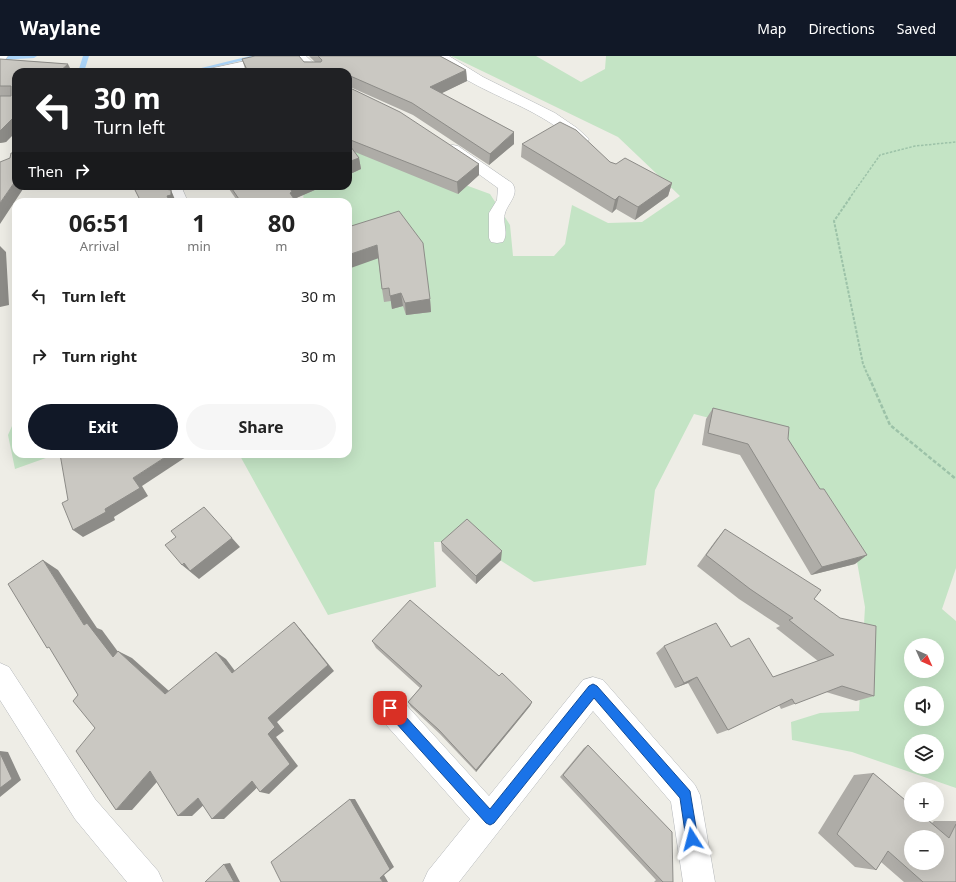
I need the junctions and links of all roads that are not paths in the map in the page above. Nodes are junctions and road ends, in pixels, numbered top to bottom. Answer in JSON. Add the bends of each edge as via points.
{"nodes":[{"id":1,"x":285,"y":56,"type":"edge"},
{"id":2,"x":299,"y":56,"type":"edge"},
{"id":3,"x":441,"y":56,"type":"edge"},
{"id":4,"x":232,"y":68,"type":"edge"},
{"id":5,"x":312,"y":68,"type":"edge"},
{"id":6,"x":439,"y":140,"type":"edge"},
{"id":7,"x":592,"y":149,"type":"edge"},
{"id":8,"x":497,"y":238,"type":"dead end"},
{"id":9,"x":0,"y":676,"type":"edge"},
{"id":10,"x":390,"y":708,"type":"dead end"},
{"id":11,"x":490,"y":819,"type":"junction"},
{"id":12,"x":147,"y":882,"type":"edge"},
{"id":13,"x":439,"y":882,"type":"edge"},
{"id":14,"x":699,"y":882,"type":"edge"}],
"edges":[{"from":1,"to":4,"type":"street"},
{"from":2,"to":5,"type":"street"},
{"from":3,"to":7,"type":"street","via":[[457,68],[569,128]]},
{"from":6,"to":8,"type":"street","via":[[506,186],[506,200],[497,213]]},
{"from":9,"to":12,"type":"street","via":[[85,809]]},
{"from":10,"to":11,"type":"street"},
{"from":11,"to":13,"type":"street"},
{"from":11,"to":14,"type":"street","via":[[593,690],[685,795]]}]}
